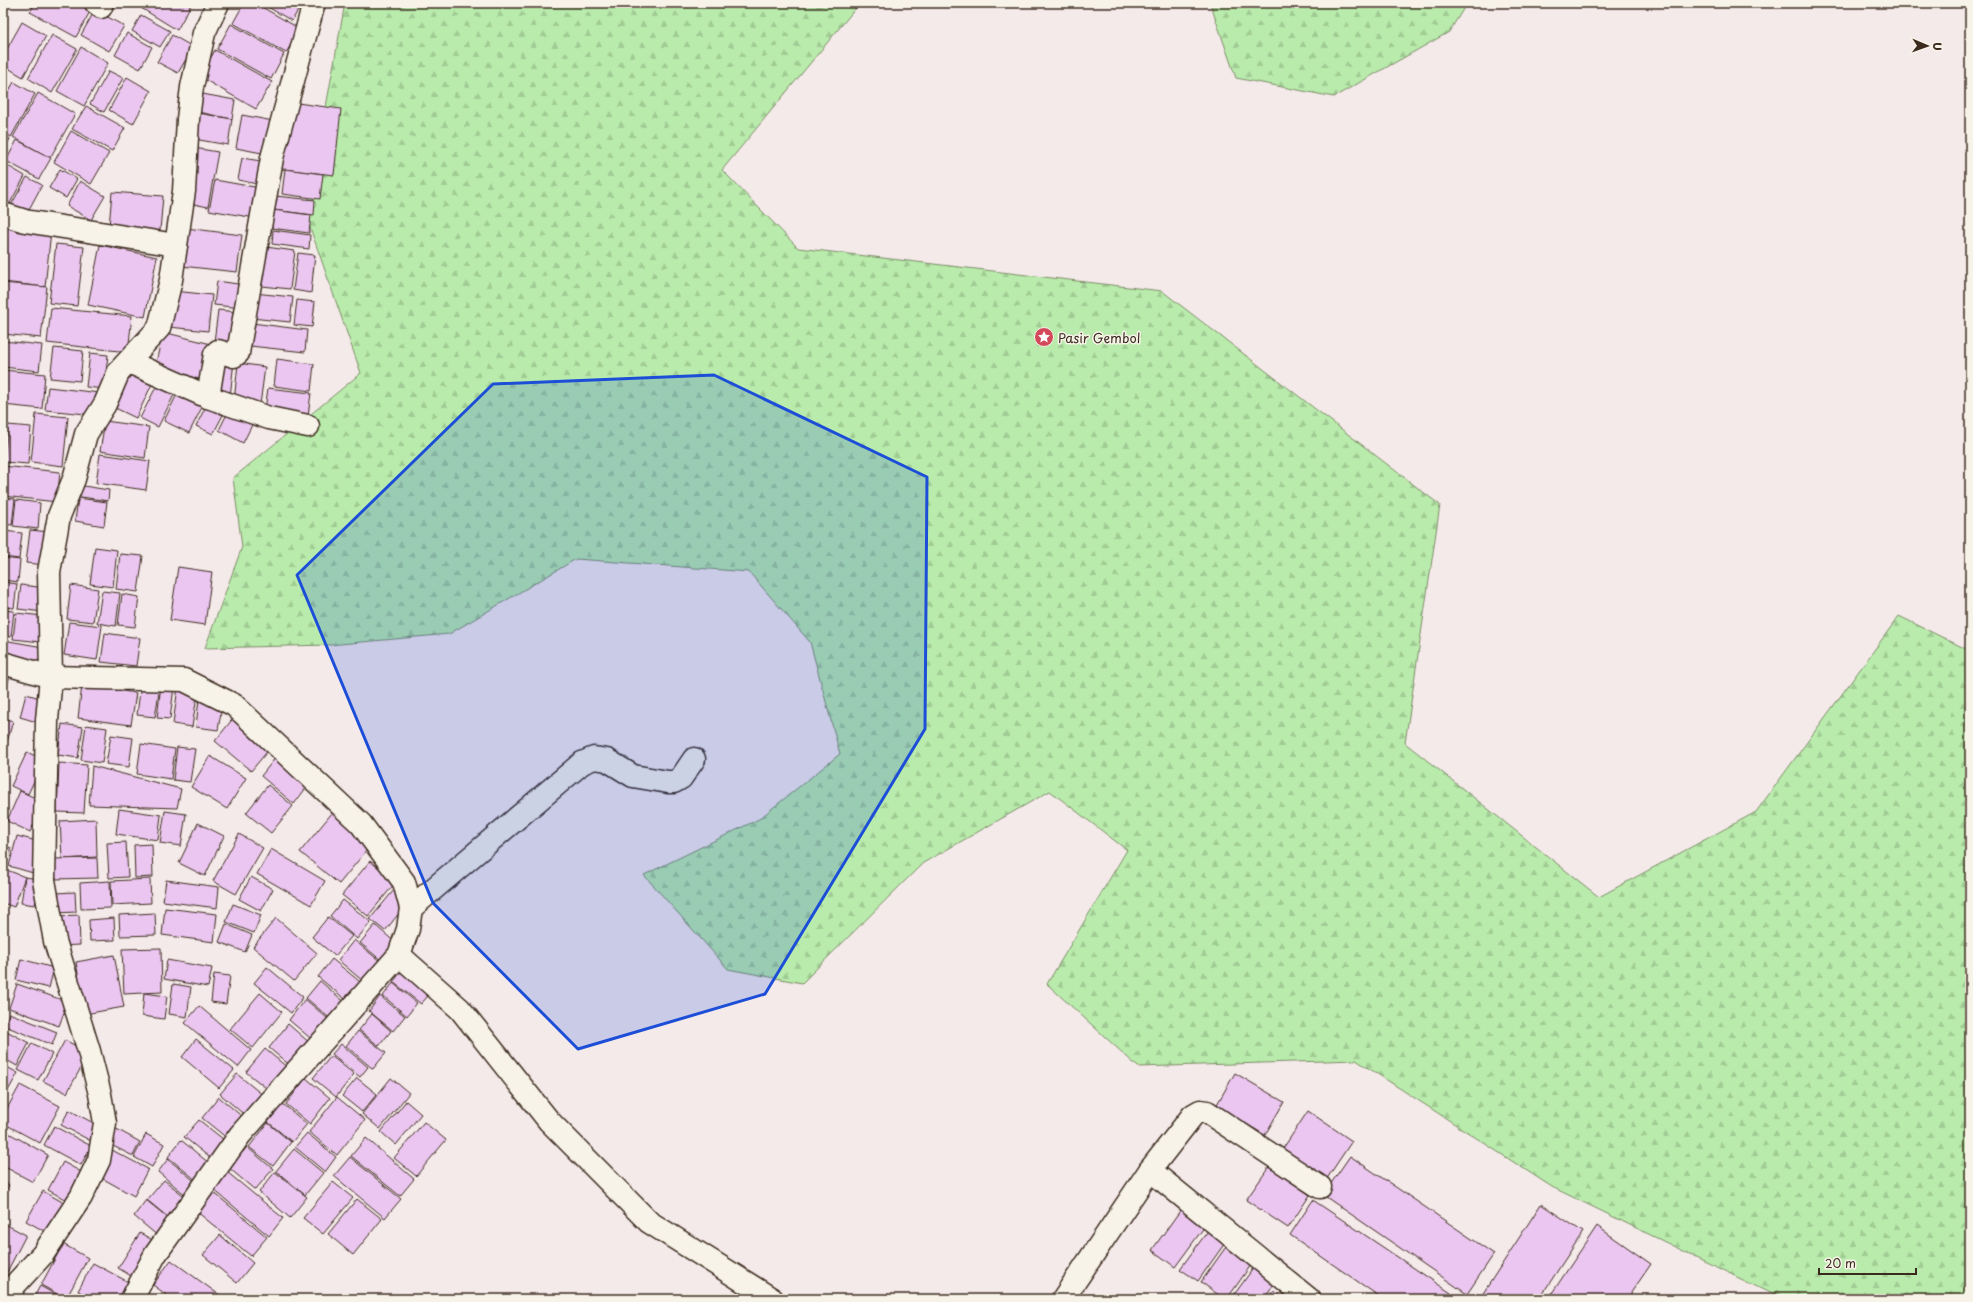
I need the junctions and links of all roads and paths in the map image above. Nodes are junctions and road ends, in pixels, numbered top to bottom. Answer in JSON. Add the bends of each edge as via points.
{"nodes":[{"id":1,"x":218,"y":3,"type":"edge"},
{"id":2,"x":314,"y":3,"type":"edge"},
{"id":3,"x":3,"y":214,"type":"edge"},
{"id":4,"x":176,"y":245,"type":"junction"},
{"id":5,"x":128,"y":362,"type":"junction"},
{"id":6,"x":208,"y":397,"type":"junction"},
{"id":7,"x":308,"y":426,"type":"dead end"},
{"id":8,"x":3,"y":663,"type":"edge"},
{"id":9,"x":51,"y":677,"type":"junction"},
{"id":10,"x":694,"y":759,"type":"dead end"},
{"id":11,"x":411,"y":908,"type":"junction"},
{"id":12,"x":398,"y":955,"type":"junction"},
{"id":13,"x":1150,"y":1170,"type":"junction"},
{"id":14,"x":1320,"y":1187,"type":"dead end"},
{"id":15,"x":9,"y":1289,"type":"edge"},
{"id":16,"x":132,"y":1299,"type":"edge"},
{"id":17,"x":772,"y":1299,"type":"edge"},
{"id":18,"x":1063,"y":1299,"type":"edge"},
{"id":19,"x":1309,"y":1299,"type":"edge"}],
"edges":[{"from":1,"to":4,"type":"street","via":[[204,33],[192,87],[184,191]]},
{"from":2,"to":6,"type":"street","via":[[272,158],[238,353],[234,356],[218,351],[215,354]]},
{"from":3,"to":4,"type":"street","via":[[25,221]]},
{"from":4,"to":5,"type":"street","via":[[171,280],[159,328]]},
{"from":5,"to":6,"type":"street"},
{"from":5,"to":9,"type":"street","via":[[119,371],[105,404],[86,434],[74,479],[59,516],[49,572]]},
{"from":6,"to":7,"type":"street","via":[[269,418]]},
{"from":8,"to":9,"type":"street"},
{"from":9,"to":11,"type":"street","via":[[184,680],[234,705],[361,824],[404,882]]},
{"from":9,"to":15,"type":"street","via":[[44,880],[55,941],[89,1051],[105,1123],[98,1160],[81,1198],[43,1254]]},
{"from":10,"to":11,"type":"street","via":[[681,778],[674,782],[633,776],[607,760],[594,758],[582,763]]},
{"from":11,"to":12,"type":"street","via":[[408,929]]},
{"from":12,"to":16,"type":"street","via":[[240,1134],[155,1255]]},
{"from":12,"to":17,"type":"street","via":[[460,1009],[548,1121],[649,1222]]},
{"from":13,"to":14,"type":"street","via":[[1193,1115],[1204,1111]]},
{"from":13,"to":18,"type":"street"},
{"from":13,"to":19,"type":"street"}]}
